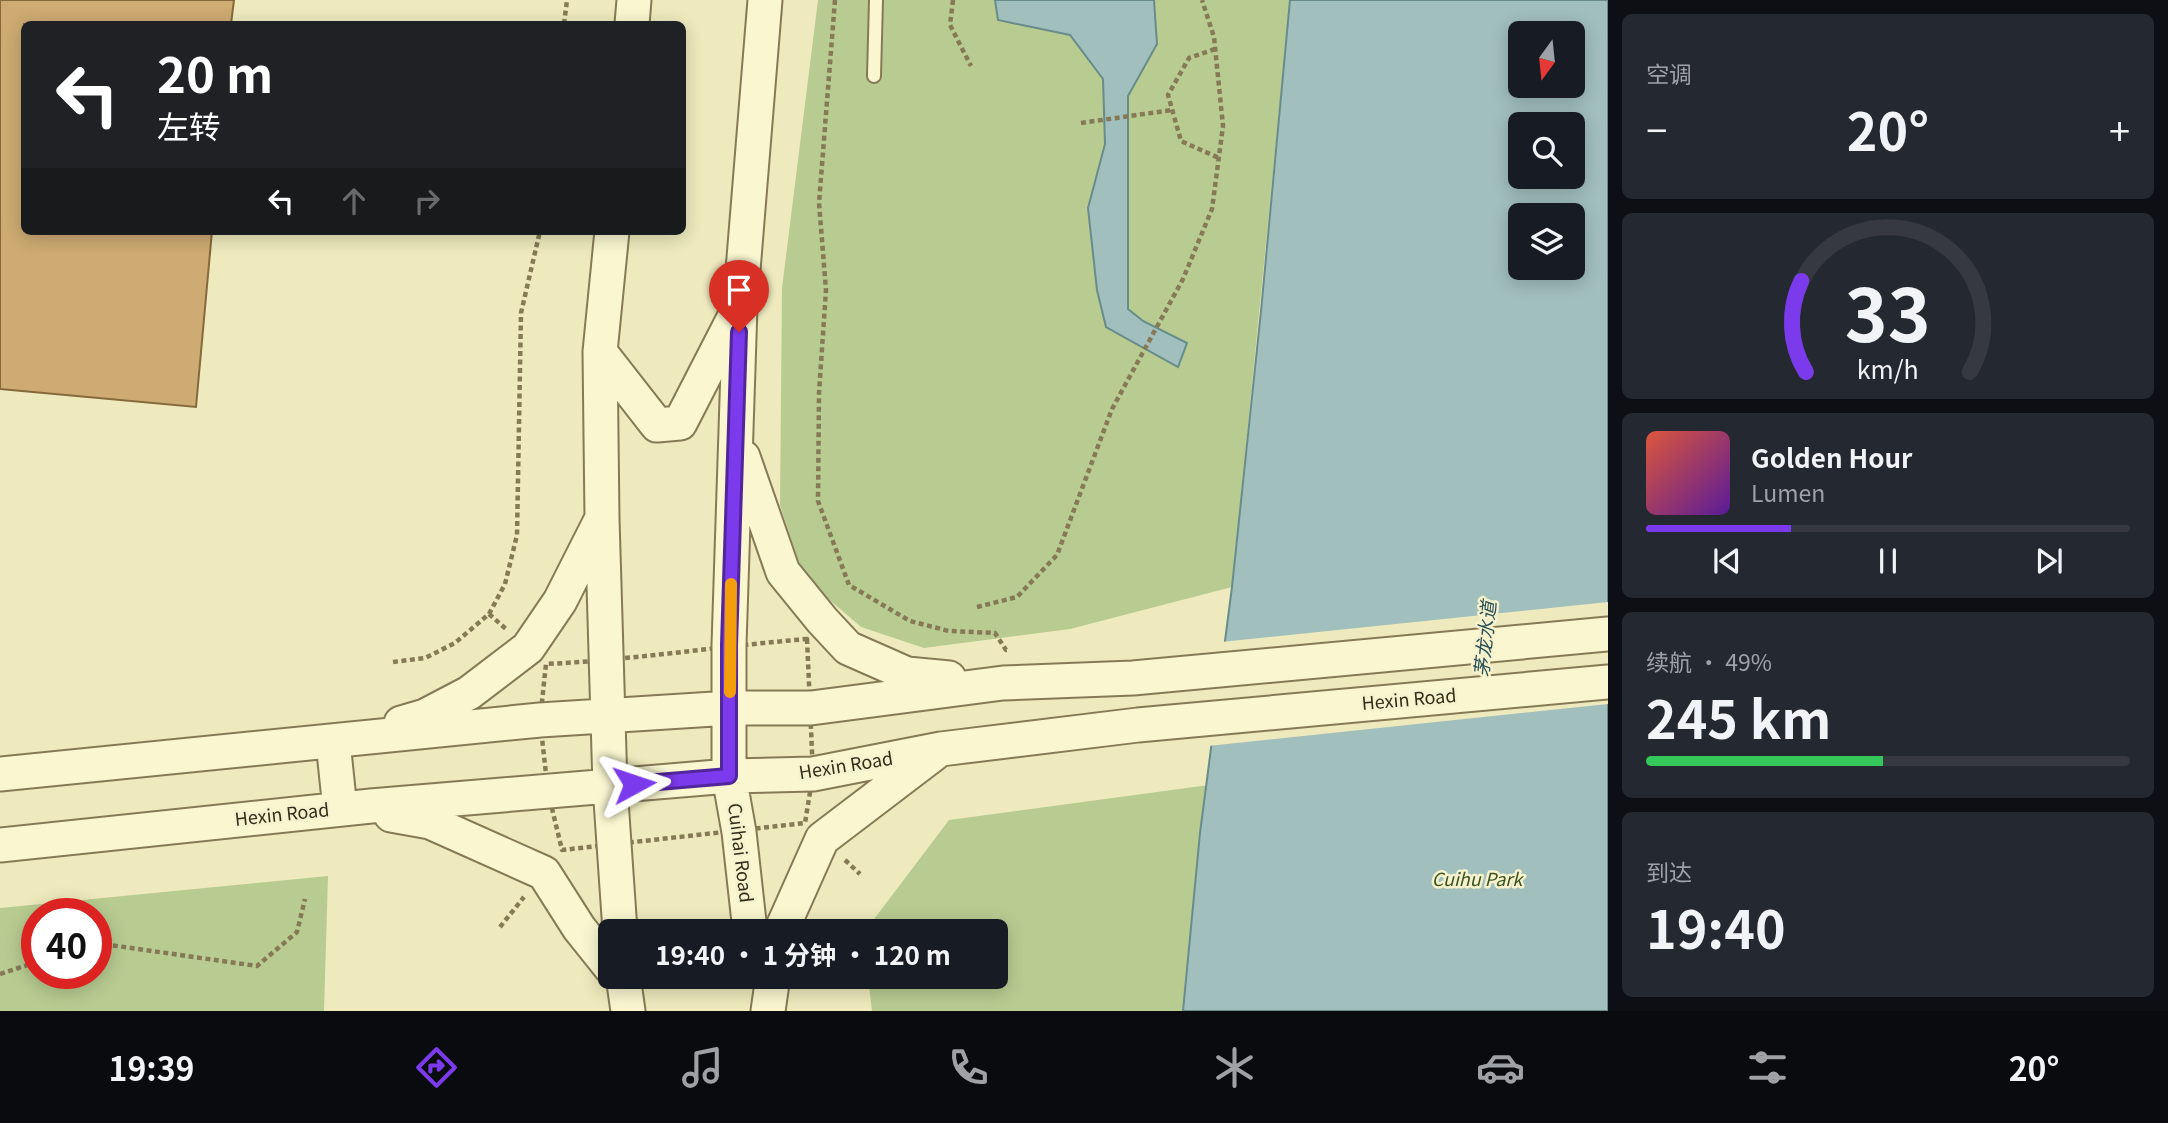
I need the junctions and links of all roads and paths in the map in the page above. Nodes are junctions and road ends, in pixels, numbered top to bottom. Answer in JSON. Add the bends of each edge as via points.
{"nodes":[{"id":1,"x":566,"y":0,"type":"edge"},
{"id":2,"x":634,"y":0,"type":"edge"},
{"id":3,"x":765,"y":0,"type":"edge"},
{"id":4,"x":835,"y":0,"type":"edge"},
{"id":5,"x":876,"y":0,"type":"edge"},
{"id":6,"x":953,"y":0,"type":"edge"},
{"id":7,"x":1202,"y":0,"type":"edge"},
{"id":8,"x":564,"y":21,"type":"edge"},
{"id":9,"x":632,"y":21,"type":"edge"},
{"id":10,"x":1215,"y":49,"type":"junction"},
{"id":11,"x":971,"y":66,"type":"dead end"},
{"id":12,"x":874,"y":76,"type":"dead end"},
{"id":13,"x":1172,"y":110,"type":"junction"},
{"id":14,"x":1082,"y":123,"type":"dead end"},
{"id":15,"x":1219,"y":158,"type":"junction"},
{"id":16,"x":539,"y":235,"type":"edge"},
{"id":17,"x":612,"y":235,"type":"edge"},
{"id":18,"x":740,"y":307,"type":"junction"},
{"id":19,"x":600,"y":352,"type":"junction"},
{"id":20,"x":736,"y":434,"type":"junction"},
{"id":21,"x":602,"y":518,"type":"junction"},
{"id":22,"x":977,"y":607,"type":"dead end"},
{"id":23,"x":1608,"y":634,"type":"edge"},
{"id":24,"x":1020,"y":650,"type":"dead end"},
{"id":25,"x":393,"y":662,"type":"dead end"},
{"id":26,"x":1608,"y":682,"type":"edge"},
{"id":27,"x":1003,"y":683,"type":"junction"},
{"id":28,"x":730,"y":708,"type":"junction"},
{"id":29,"x":608,"y":716,"type":"junction"},
{"id":30,"x":336,"y":741,"type":"junction"},
{"id":31,"x":941,"y":749,"type":"junction"},
{"id":32,"x":0,"y":774,"type":"edge"},
{"id":33,"x":729,"y":776,"type":"junction"},
{"id":34,"x":610,"y":786,"type":"junction"},
{"id":35,"x":345,"y":808,"type":"junction"},
{"id":36,"x":0,"y":845,"type":"edge"},
{"id":37,"x":304,"y":899,"type":"dead end"},
{"id":38,"x":619,"y":919,"type":"edge"},
{"id":39,"x":749,"y":919,"type":"edge"},
{"id":40,"x":786,"y":919,"type":"edge"},
{"id":41,"x":112,"y":945,"type":"edge"},
{"id":42,"x":598,"y":953,"type":"edge"},
{"id":43,"x":21,"y":967,"type":"edge"},
{"id":44,"x":0,"y":974,"type":"edge"},
{"id":45,"x":756,"y":989,"type":"edge"},
{"id":46,"x":771,"y":989,"type":"edge"},
{"id":47,"x":758,"y":1011,"type":"edge"},
{"id":48,"x":768,"y":1011,"type":"edge"}],
"edges":[{"from":1,"to":8,"type":"path"},
{"from":2,"to":9,"type":"street"},
{"from":3,"to":18,"type":"street","name":"Cuihai Road"},
{"from":4,"to":24,"type":"path","via":[[819,203],[826,290],[818,501],[849,585],[910,621],[949,631],[995,634],[1006,650]]},
{"from":5,"to":12,"type":"lane"},
{"from":6,"to":11,"type":"path","via":[[950,24]]},
{"from":7,"to":10,"type":"path"},
{"from":10,"to":13,"type":"path","via":[[1189,58],[1168,95]]},
{"from":10,"to":15,"type":"path","via":[[1223,126]]},
{"from":13,"to":14,"type":"path"},
{"from":13,"to":15,"type":"path","via":[[1181,141]]},
{"from":15,"to":22,"type":"path","via":[[1212,209],[1183,279],[1119,392],[1057,555],[1017,597]]},
{"from":16,"to":25,"type":"path","via":[[521,313],[517,535],[505,584],[489,614],[455,643],[425,658]]},
{"from":17,"to":19,"type":"street"},
{"from":18,"to":19,"type":"street","via":[[680,423],[657,425]]},
{"from":18,"to":20,"type":"street","name":"Cuihai Road"},
{"from":19,"to":21,"type":"street"},
{"from":20,"to":27,"type":"street","via":[[783,572],[848,648],[907,674]]},
{"from":20,"to":28,"type":"street","name":"Cuihai Road"},
{"from":21,"to":29,"type":"street"},
{"from":21,"to":30,"type":"street","via":[[560,601],[528,648],[469,693],[425,716]]},
{"from":23,"to":27,"type":"street","via":[[1133,678]]},
{"from":26,"to":31,"type":"street","name":"Hexin Road","via":[[1138,725]]},
{"from":27,"to":28,"type":"street","via":[[811,708]]},
{"from":28,"to":29,"type":"street"},
{"from":28,"to":33,"type":"street","name":"Cuihai Road"},
{"from":29,"to":30,"type":"street"},
{"from":29,"to":34,"type":"street"},
{"from":30,"to":32,"type":"street"},
{"from":30,"to":35,"type":"street"},
{"from":31,"to":33,"type":"street","name":"Hexin Road","via":[[813,774]]},
{"from":31,"to":40,"type":"street","via":[[822,839]]},
{"from":33,"to":34,"type":"street","name":"Hexin Road"},
{"from":33,"to":39,"type":"street","name":"Cuihai Road"},
{"from":34,"to":35,"type":"street","name":"Hexin Road"},
{"from":34,"to":38,"type":"street"},
{"from":35,"to":36,"type":"street","name":"Hexin Road"},
{"from":35,"to":42,"type":"street","via":[[430,822],[544,873]]},
{"from":37,"to":41,"type":"path","via":[[298,932],[257,967]]},
{"from":43,"to":44,"type":"path"},
{"from":45,"to":47,"type":"street"},
{"from":46,"to":48,"type":"street"}]}
